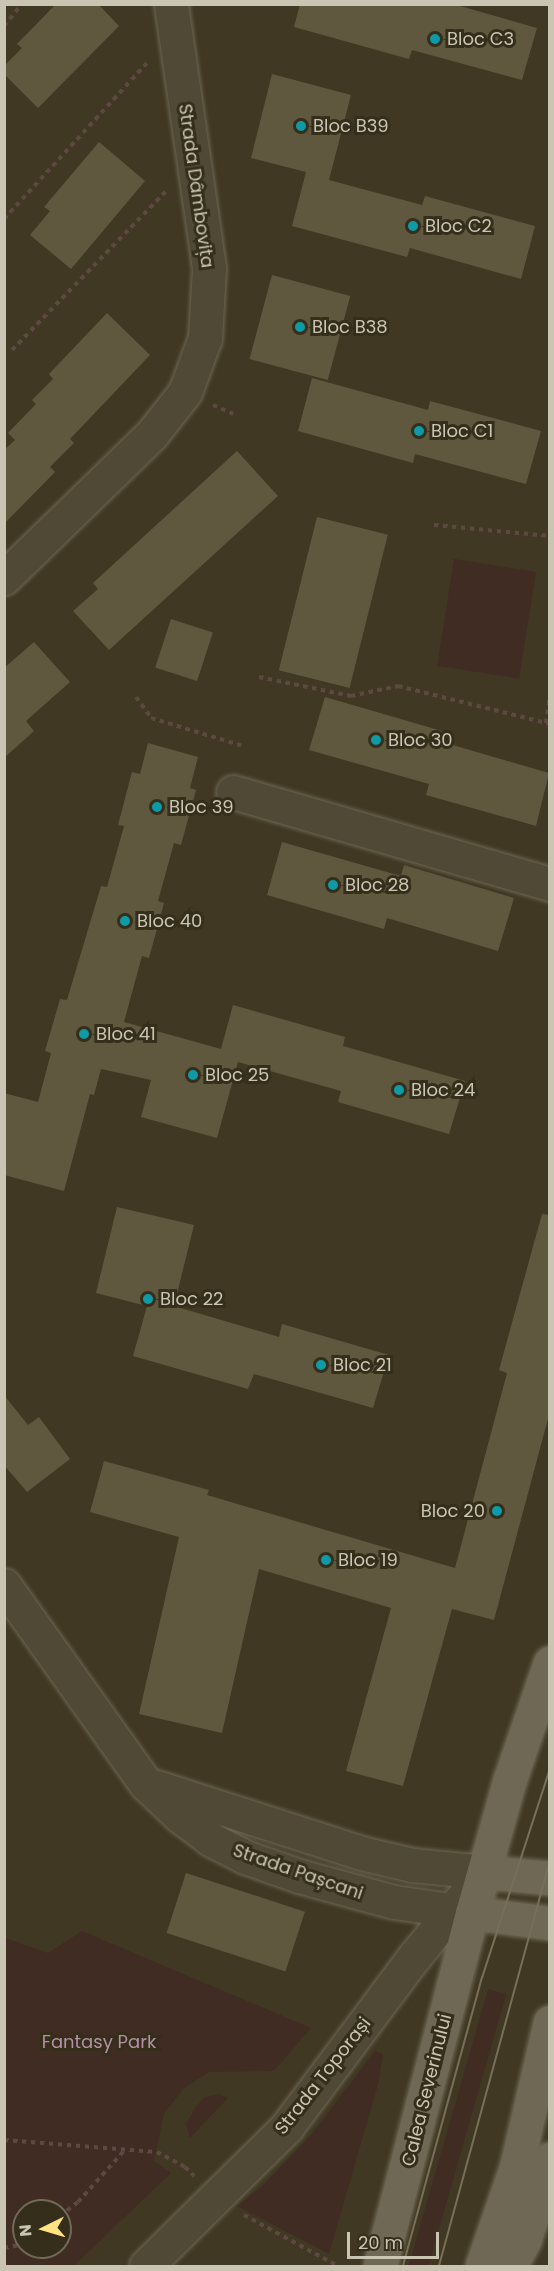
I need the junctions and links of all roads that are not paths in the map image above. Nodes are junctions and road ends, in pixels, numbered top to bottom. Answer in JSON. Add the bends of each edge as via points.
{"nodes":[{"id":1,"x":173,"y":18,"type":"edge"},
{"id":2,"x":4,"y":578,"type":"edge"},
{"id":3,"x":233,"y":792,"type":"dead end"},
{"id":4,"x":549,"y":884,"type":"edge"},
{"id":5,"x":4,"y":1585,"type":"edge"},
{"id":6,"x":549,"y":1664,"type":"edge"},
{"id":7,"x":146,"y":1784,"type":"junction"},
{"id":8,"x":484,"y":1872,"type":"junction"},
{"id":9,"x":549,"y":1878,"type":"edge"},
{"id":10,"x":462,"y":1911,"type":"junction"},
{"id":11,"x":549,"y":1923,"type":"edge"},
{"id":12,"x":549,"y":2022,"type":"edge"},
{"id":13,"x":549,"y":2159,"type":"edge"},
{"id":14,"x":146,"y":2266,"type":"edge"},
{"id":15,"x":380,"y":2266,"type":"edge"},
{"id":16,"x":482,"y":2266,"type":"edge"},
{"id":17,"x":510,"y":2266,"type":"edge"}],
"edges":[{"from":1,"to":2,"type":"street","name":"Strada Dâmbovița","via":[[209,268],[205,338],[185,392],[152,434]]},
{"from":3,"to":4,"type":"street"},
{"from":5,"to":7,"type":"street","name":"Strada Pașcani"},
{"from":6,"to":8,"type":"main road","name":"Calea Severinului"},
{"from":7,"to":8,"type":"street","name":"Strada Pașcani","via":[[361,1853],[412,1865]]},
{"from":7,"to":10,"type":"street","name":"Strada Pașcani","via":[[210,1839],[245,1857],[394,1902]]},
{"from":8,"to":9,"type":"main road"},
{"from":8,"to":10,"type":"main road","name":"Calea Severinului"},
{"from":10,"to":11,"type":"main road"},
{"from":10,"to":14,"type":"street","name":"Strada Toporași","via":[[414,1957],[286,2128]]},
{"from":10,"to":15,"type":"main road","name":"Calea Severinului"},
{"from":12,"to":16,"type":"main road","via":[[516,2168]]},
{"from":13,"to":17,"type":"main road","via":[[524,2241]]}]}
